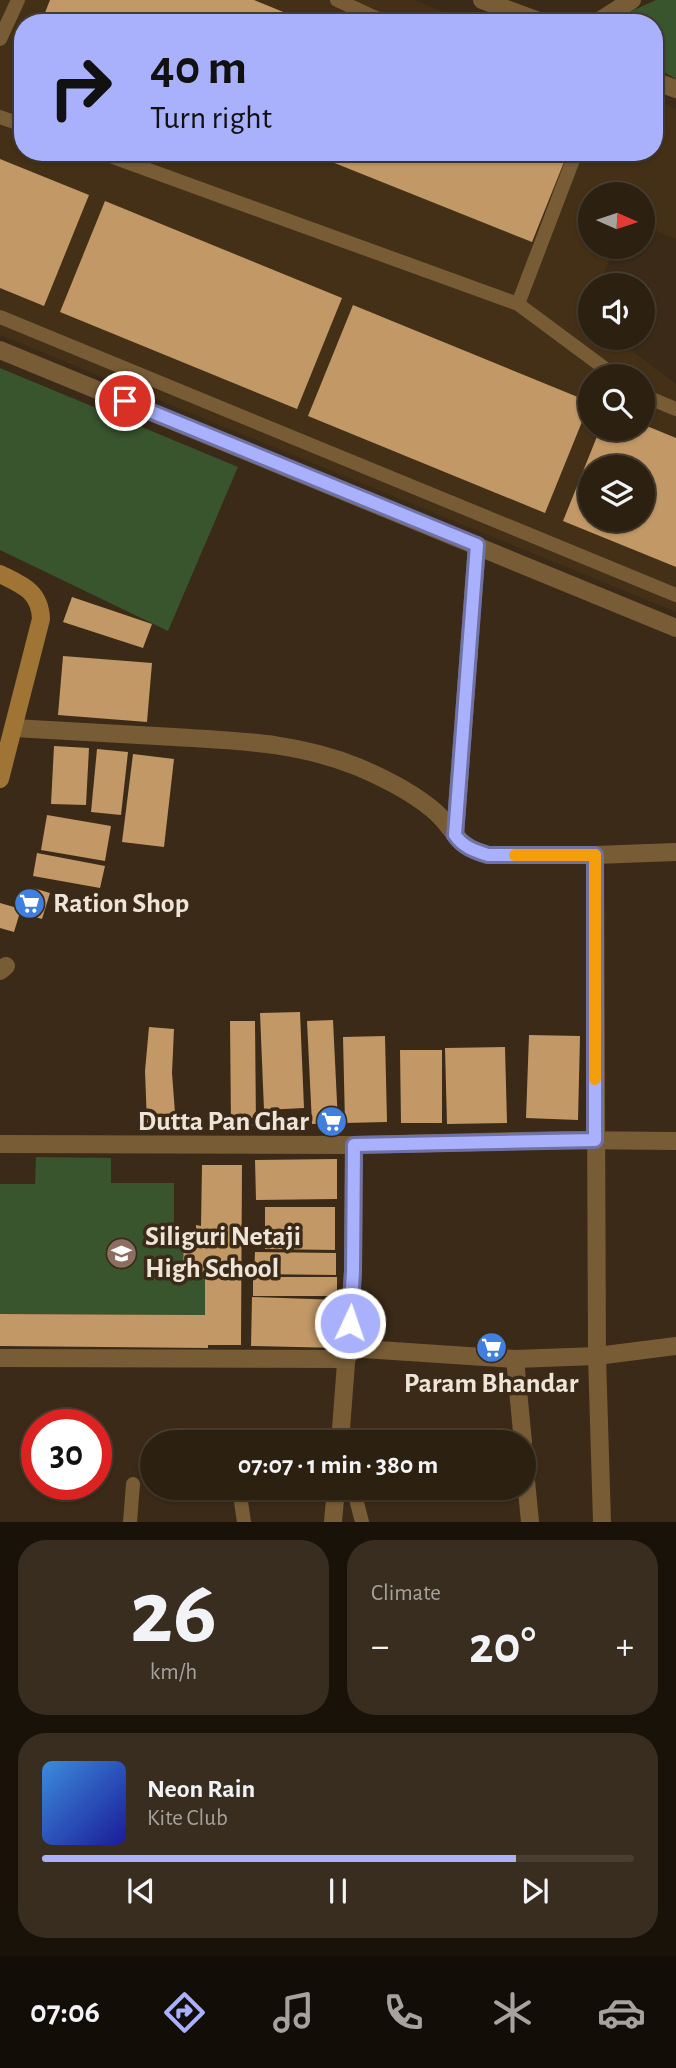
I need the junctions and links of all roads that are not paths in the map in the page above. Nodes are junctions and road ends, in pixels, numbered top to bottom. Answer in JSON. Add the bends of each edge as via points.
{"nodes":[{"id":1,"x":18,"y":0,"type":"edge"},
{"id":2,"x":337,"y":0,"type":"edge"},
{"id":3,"x":482,"y":0,"type":"edge"},
{"id":4,"x":632,"y":0,"type":"edge"},
{"id":5,"x":367,"y":14,"type":"edge"},
{"id":6,"x":520,"y":14,"type":"edge"},
{"id":7,"x":610,"y":14,"type":"edge"},
{"id":8,"x":0,"y":39,"type":"edge"},
{"id":9,"x":124,"y":161,"type":"edge"},
{"id":10,"x":573,"y":161,"type":"edge"},
{"id":11,"x":519,"y":304,"type":"junction"},
{"id":12,"x":0,"y":317,"type":"edge"},
{"id":13,"x":0,"y":350,"type":"edge"},
{"id":14,"x":599,"y":364,"type":"edge"},
{"id":15,"x":655,"y":401,"type":"edge"},
{"id":16,"x":676,"y":409,"type":"edge"},
{"id":17,"x":477,"y":545,"type":"junction"},
{"id":18,"x":0,"y":574,"type":"edge"},
{"id":19,"x":676,"y":595,"type":"edge"},
{"id":20,"x":676,"y":628,"type":"edge"},
{"id":21,"x":14,"y":728,"type":"junction"},
{"id":22,"x":0,"y":779,"type":"edge"},
{"id":23,"x":455,"y":835,"type":"junction"},
{"id":24,"x":676,"y":852,"type":"edge"},
{"id":25,"x":595,"y":855,"type":"junction"},
{"id":26,"x":595,"y":1140,"type":"junction"},
{"id":27,"x":676,"y":1141,"type":"edge"},
{"id":28,"x":0,"y":1144,"type":"edge"},
{"id":29,"x":354,"y":1145,"type":"junction"},
{"id":30,"x":676,"y":1346,"type":"edge"},
{"id":31,"x":348,"y":1354,"type":"junction"},
{"id":32,"x":597,"y":1356,"type":"junction"},
{"id":33,"x":0,"y":1358,"type":"edge"},
{"id":34,"x":515,"y":1359,"type":"junction"},
{"id":35,"x":341,"y":1430,"type":"edge"},
{"id":36,"x":522,"y":1430,"type":"edge"},
{"id":37,"x":133,"y":1483,"type":"dead end"},
{"id":38,"x":241,"y":1500,"type":"edge"},
{"id":39,"x":335,"y":1500,"type":"edge"},
{"id":40,"x":356,"y":1500,"type":"edge"},
{"id":41,"x":528,"y":1500,"type":"edge"},
{"id":42,"x":130,"y":1522,"type":"edge"},
{"id":43,"x":244,"y":1522,"type":"edge"},
{"id":44,"x":333,"y":1522,"type":"edge"},
{"id":45,"x":362,"y":1522,"type":"edge"},
{"id":46,"x":530,"y":1522,"type":"edge"},
{"id":47,"x":602,"y":1522,"type":"edge"}],
"edges":[{"from":1,"to":8,"type":"lane"},
{"from":2,"to":5,"type":"lane"},
{"from":3,"to":6,"type":"street"},
{"from":4,"to":7,"type":"street"},
{"from":9,"to":11,"type":"lane"},
{"from":10,"to":11,"type":"lane"},
{"from":11,"to":14,"type":"lane"},
{"from":12,"to":19,"type":"lane"},
{"from":13,"to":17,"type":"street"},
{"from":15,"to":16,"type":"lane"},
{"from":17,"to":20,"type":"street"},
{"from":17,"to":23,"type":"street"},
{"from":18,"to":21,"type":"street","via":[[25,586],[40,608]]},
{"from":21,"to":22,"type":"street"},
{"from":21,"to":23,"type":"street","via":[[266,743],[321,754],[409,792],[435,811]]},
{"from":23,"to":25,"type":"street","via":[[488,855]]},
{"from":24,"to":25,"type":"street"},
{"from":25,"to":26,"type":"street"},
{"from":26,"to":27,"type":"street"},
{"from":26,"to":29,"type":"street"},
{"from":26,"to":32,"type":"street"},
{"from":28,"to":29,"type":"street"},
{"from":29,"to":31,"type":"street"},
{"from":30,"to":32,"type":"street"},
{"from":31,"to":33,"type":"street"},
{"from":31,"to":34,"type":"street"},
{"from":31,"to":35,"type":"street"},
{"from":32,"to":34,"type":"street"},
{"from":32,"to":47,"type":"street"},
{"from":34,"to":36,"type":"street"},
{"from":37,"to":42,"type":"lane"},
{"from":38,"to":43,"type":"lane"},
{"from":39,"to":44,"type":"street"},
{"from":40,"to":45,"type":"lane"},
{"from":41,"to":46,"type":"street"}]}
